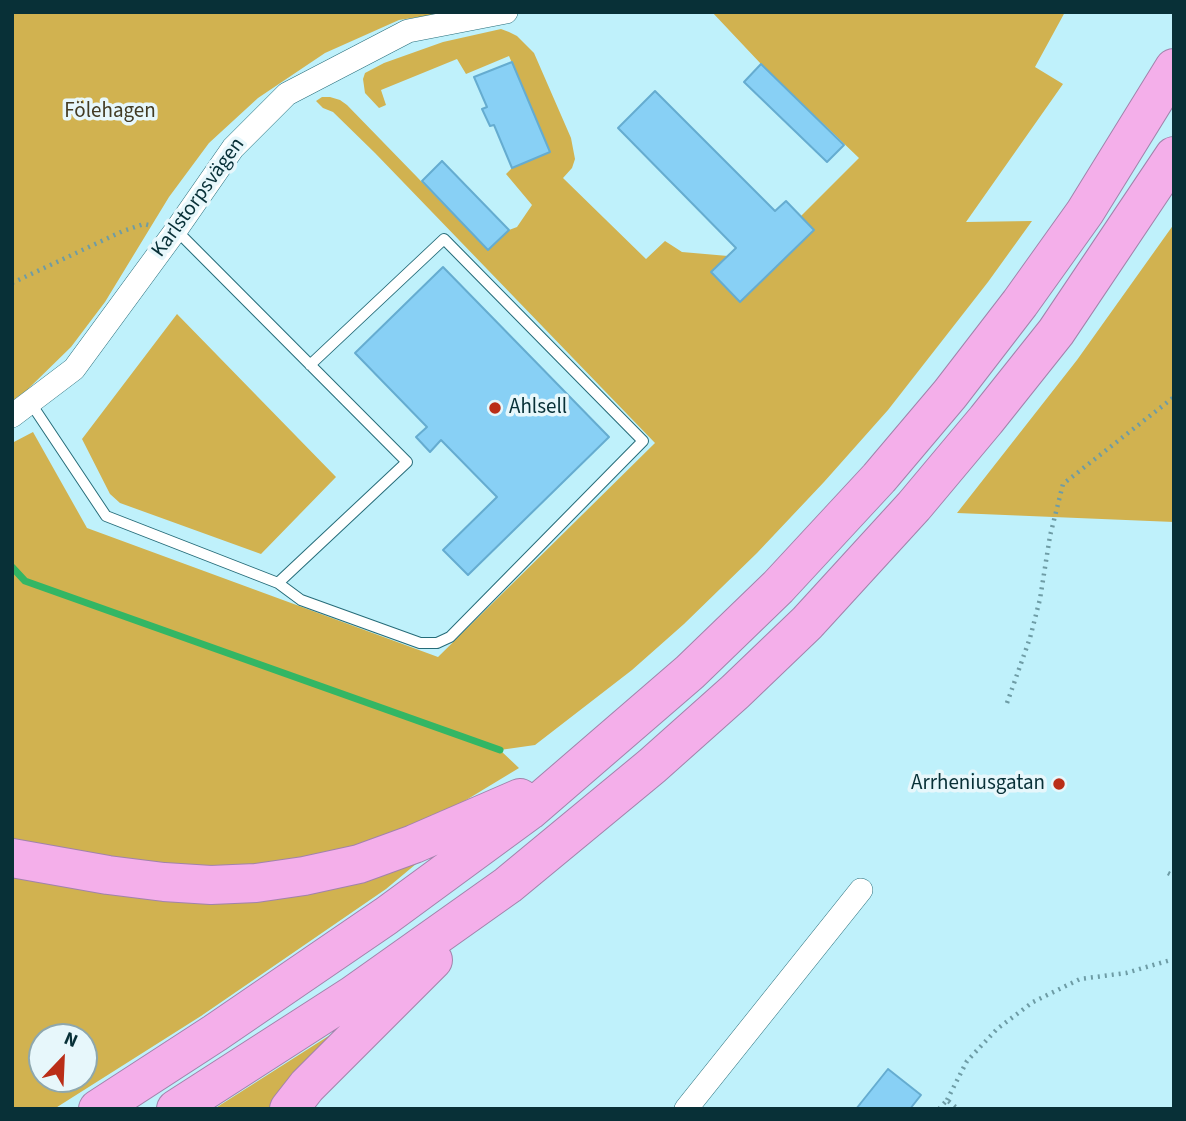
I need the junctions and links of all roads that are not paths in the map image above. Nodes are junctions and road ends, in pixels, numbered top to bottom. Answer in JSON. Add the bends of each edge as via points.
{"nodes":[{"id":1,"x":506,"y":12,"type":"edge"},
{"id":2,"x":1174,"y":68,"type":"edge"},
{"id":3,"x":1174,"y":156,"type":"edge"},
{"id":4,"x":176,"y":230,"type":"junction"},
{"id":5,"x":310,"y":365,"type":"junction"},
{"id":6,"x":21,"y":409,"type":"edge"},
{"id":7,"x":278,"y":583,"type":"junction"},
{"id":8,"x":570,"y":777,"type":"junction"},
{"id":9,"x":12,"y":858,"type":"edge"},
{"id":10,"x":508,"y":885,"type":"junction"},
{"id":11,"x":861,"y":890,"type":"dead end"},
{"id":12,"x":98,"y":1109,"type":"edge"},
{"id":13,"x":176,"y":1109,"type":"edge"},
{"id":14,"x":289,"y":1109,"type":"edge"},
{"id":15,"x":687,"y":1109,"type":"edge"}],
"edges":[{"from":1,"to":4,"type":"street","name":"Karlstorpsvägen","via":[[408,32],[287,94],[233,148]]},
{"from":2,"to":8,"type":"highway","via":[[1085,212],[1020,303],[879,478],[778,587]]},
{"from":3,"to":10,"type":"highway","via":[[1056,332],[914,506],[807,622],[734,692]]},
{"from":4,"to":5,"type":"lane"},
{"from":4,"to":6,"type":"street","name":"Karlstorpsvägen","via":[[74,369]]},
{"from":5,"to":7,"type":"lane","via":[[407,462]]},
{"from":5,"to":7,"type":"lane","via":[[444,239],[643,441],[450,638],[420,643],[301,600]]},
{"from":6,"to":7,"type":"lane","via":[[106,516]]},
{"from":8,"to":9,"type":"highway","via":[[359,864],[256,883],[176,883]]},
{"from":8,"to":12,"type":"highway","via":[[386,916]]},
{"from":10,"to":13,"type":"highway","via":[[353,995]]},
{"from":10,"to":14,"type":"highway"},
{"from":11,"to":15,"type":"street"}]}
